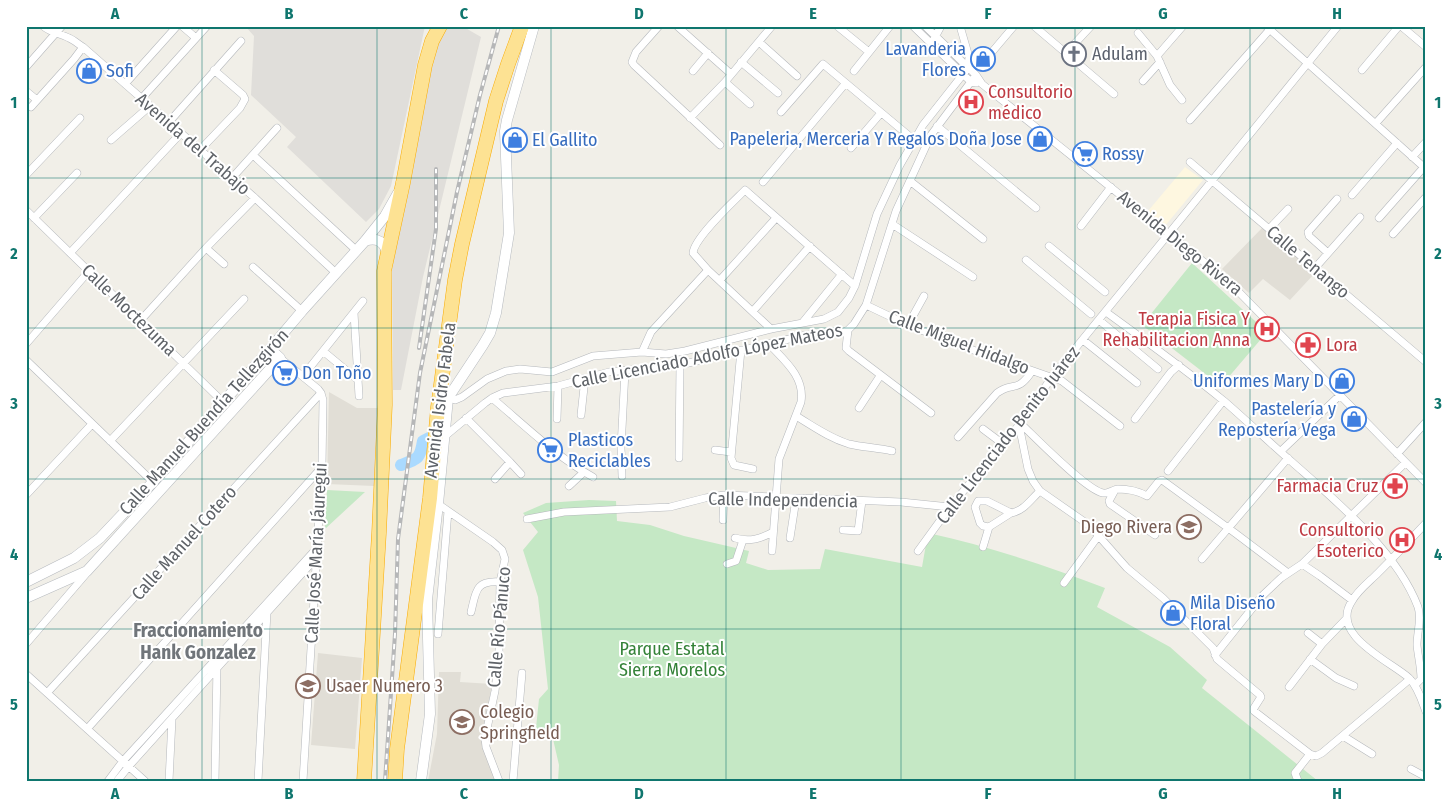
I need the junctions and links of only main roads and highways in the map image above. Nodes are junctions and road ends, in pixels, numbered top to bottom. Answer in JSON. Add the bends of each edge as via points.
{"nodes":[{"id":1,"x":440,"y":26,"type":"edge"},
{"id":2,"x":517,"y":26,"type":"edge"},
{"id":3,"x":522,"y":26,"type":"edge"},
{"id":4,"x":534,"y":26,"type":"edge"},
{"id":5,"x":508,"y":64,"type":"junction"},
{"id":6,"x":403,"y":183,"type":"junction"},
{"id":7,"x":365,"y":242,"type":"junction"},
{"id":8,"x":387,"y":255,"type":"junction"},
{"id":9,"x":447,"y":343,"type":"junction"},
{"id":10,"x":270,"y":349,"type":"junction"},
{"id":11,"x":448,"y":398,"type":"junction"},
{"id":12,"x":26,"y":582,"type":"edge"},
{"id":13,"x":26,"y":598,"type":"edge"},
{"id":14,"x":364,"y":781,"type":"edge"},
{"id":15,"x":395,"y":781,"type":"edge"},
{"id":16,"x":421,"y":781,"type":"edge"}],
"edges":[{"from":1,"to":6,"type":"highway","via":[[427,58]]},
{"from":2,"to":5,"type":"highway"},
{"from":3,"to":5,"type":"highway","name":"Avenida Isidro Fabela"},
{"from":4,"to":11,"type":"main road","via":[[506,125],[509,233],[496,313],[490,333]]},
{"from":5,"to":9,"type":"highway","name":"Avenida Isidro Fabela","via":[[462,244]]},
{"from":6,"to":7,"type":"main road","name":"Calle Manuel Buendía Tellezgirón","via":[[385,216]]},
{"from":6,"to":8,"type":"highway"},
{"from":7,"to":8,"type":"main road","via":[[376,240],[382,243]]},
{"from":7,"to":10,"type":"main road","name":"Calle Manuel Buendía Tellezgirón"},
{"from":8,"to":14,"type":"highway","via":[[383,292],[385,406]]},
{"from":9,"to":11,"type":"highway"},
{"from":9,"to":15,"type":"highway","name":"Avenida Isidro Fabela"},
{"from":10,"to":12,"type":"main road","name":"Calle Manuel Buendía Tellezgirón","via":[[100,538],[86,550]]},
{"from":10,"to":13,"type":"main road","via":[[280,358],[88,571]]},
{"from":11,"to":16,"type":"main road","name":"Avenida Isidro Fabela","via":[[427,600],[430,714]]}]}
